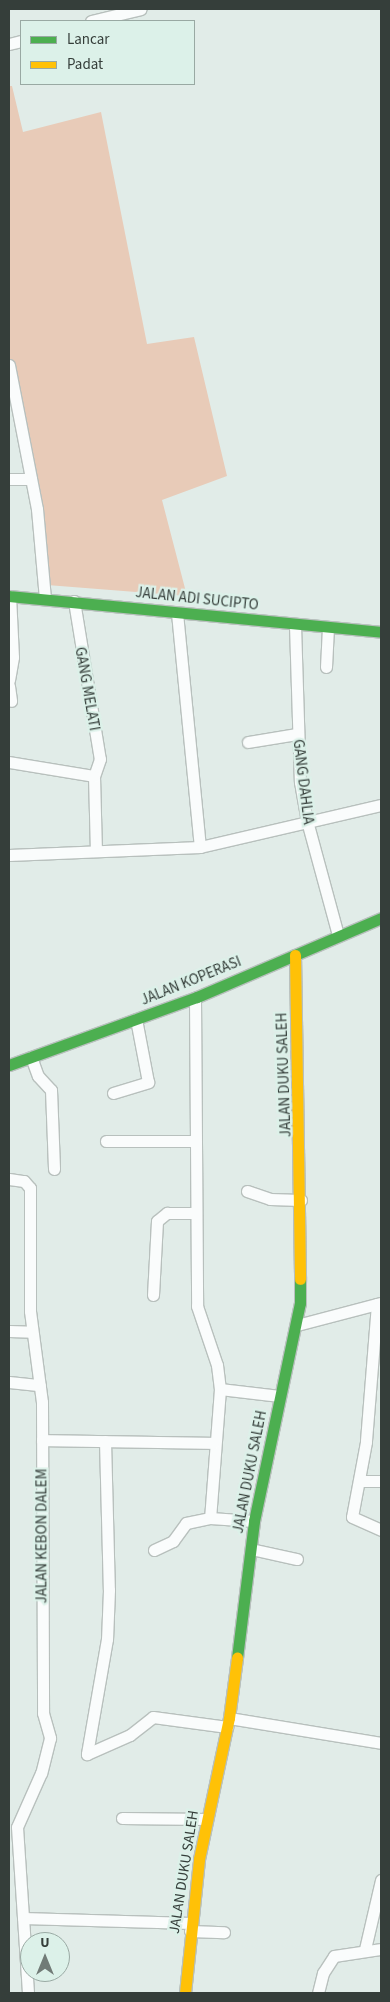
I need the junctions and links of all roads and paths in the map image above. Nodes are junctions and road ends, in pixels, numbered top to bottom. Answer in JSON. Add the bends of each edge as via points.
{"nodes":[{"id":1,"x":141,"y":9,"type":"edge"},
{"id":2,"x":95,"y":20,"type":"edge"},
{"id":3,"x":9,"y":365,"type":"edge"},
{"id":4,"x":12,"y":391,"type":"edge"},
{"id":5,"x":31,"y":478,"type":"junction"},
{"id":6,"x":9,"y":479,"type":"edge"},
{"id":7,"x":10,"y":596,"type":"edge"},
{"id":8,"x":46,"y":599,"type":"junction"},
{"id":9,"x":74,"y":601,"type":"junction"},
{"id":10,"x":177,"y":613,"type":"junction"},
{"id":11,"x":295,"y":624,"type":"junction"},
{"id":12,"x":328,"y":627,"type":"junction"},
{"id":13,"x":381,"y":632,"type":"edge"},
{"id":14,"x":326,"y":667,"type":"dead end"},
{"id":15,"x":9,"y":680,"type":"edge"},
{"id":16,"x":9,"y":686,"type":"edge"},
{"id":17,"x":12,"y":701,"type":"dead end"},
{"id":18,"x":297,"y":734,"type":"junction"},
{"id":19,"x":248,"y":742,"type":"dead end"},
{"id":20,"x":9,"y":762,"type":"edge"},
{"id":21,"x":94,"y":776,"type":"junction"},
{"id":22,"x":381,"y":805,"type":"edge"},
{"id":23,"x":306,"y":821,"type":"junction"},
{"id":24,"x":200,"y":847,"type":"junction"},
{"id":25,"x":96,"y":851,"type":"junction"},
{"id":26,"x":9,"y":855,"type":"edge"},
{"id":27,"x":381,"y":918,"type":"edge"},
{"id":28,"x":338,"y":935,"type":"junction"},
{"id":29,"x":295,"y":954,"type":"junction"},
{"id":30,"x":195,"y":998,"type":"junction"},
{"id":31,"x":136,"y":1019,"type":"junction"},
{"id":32,"x":31,"y":1057,"type":"junction"},
{"id":33,"x":9,"y":1066,"type":"edge"},
{"id":34,"x":113,"y":1093,"type":"dead end"},
{"id":35,"x":194,"y":1140,"type":"junction"},
{"id":36,"x":106,"y":1141,"type":"dead end"},
{"id":37,"x":54,"y":1169,"type":"dead end"},
{"id":38,"x":9,"y":1178,"type":"edge"},
{"id":39,"x":246,"y":1191,"type":"dead end"},
{"id":40,"x":301,"y":1200,"type":"junction"},
{"id":41,"x":194,"y":1212,"type":"junction"},
{"id":42,"x":153,"y":1295,"type":"dead end"},
{"id":43,"x":379,"y":1303,"type":"edge"},
{"id":44,"x":297,"y":1325,"type":"junction"},
{"id":45,"x":9,"y":1331,"type":"edge"},
{"id":46,"x":32,"y":1332,"type":"junction"},
{"id":47,"x":9,"y":1382,"type":"edge"},
{"id":48,"x":40,"y":1385,"type":"junction"},
{"id":49,"x":220,"y":1389,"type":"junction"},
{"id":50,"x":280,"y":1396,"type":"junction"},
{"id":51,"x":42,"y":1440,"type":"junction"},
{"id":52,"x":105,"y":1441,"type":"junction"},
{"id":53,"x":213,"y":1443,"type":"junction"},
{"id":54,"x":359,"y":1481,"type":"junction"},
{"id":55,"x":381,"y":1481,"type":"edge"},
{"id":56,"x":210,"y":1518,"type":"junction"},
{"id":57,"x":254,"y":1521,"type":"junction"},
{"id":58,"x":381,"y":1530,"type":"edge"},
{"id":59,"x":251,"y":1549,"type":"junction"},
{"id":60,"x":154,"y":1550,"type":"dead end"},
{"id":61,"x":297,"y":1559,"type":"dead end"},
{"id":62,"x":228,"y":1722,"type":"junction"},
{"id":63,"x":381,"y":1743,"type":"edge"},
{"id":64,"x":122,"y":1818,"type":"dead end"},
{"id":65,"x":207,"y":1819,"type":"junction"},
{"id":66,"x":381,"y":1880,"type":"edge"},
{"id":67,"x":23,"y":1918,"type":"junction"},
{"id":68,"x":190,"y":1927,"type":"junction"},
{"id":69,"x":224,"y":1932,"type":"dead end"},
{"id":70,"x":365,"y":1949,"type":"junction"},
{"id":71,"x":381,"y":1949,"type":"edge"},
{"id":72,"x":28,"y":1993,"type":"edge"},
{"id":73,"x":185,"y":1993,"type":"edge"},
{"id":74,"x":318,"y":1993,"type":"edge"}],
"edges":[{"from":1,"to":2,"type":"street"},
{"from":3,"to":4,"type":"street"},
{"from":4,"to":5,"type":"street"},
{"from":5,"to":6,"type":"street"},
{"from":5,"to":8,"type":"street"},
{"from":7,"to":8,"type":"main road","name":"JALAN ADI SUCIPTO"},
{"from":7,"to":15,"type":"street","via":[[14,657]]},
{"from":8,"to":9,"type":"main road","name":"JALAN ADI SUCIPTO"},
{"from":9,"to":10,"type":"main road","name":"JALAN ADI SUCIPTO"},
{"from":9,"to":21,"type":"street","name":"GANG MELATI","via":[[100,760]]},
{"from":10,"to":11,"type":"main road","name":"JALAN ADI SUCIPTO"},
{"from":10,"to":24,"type":"street"},
{"from":11,"to":12,"type":"main road","name":"JALAN ADI SUCIPTO"},
{"from":11,"to":18,"type":"street","name":"GANG DAHLIA"},
{"from":12,"to":13,"type":"main road","name":"JALAN ADI SUCIPTO"},
{"from":12,"to":14,"type":"street"},
{"from":16,"to":17,"type":"street"},
{"from":18,"to":19,"type":"street"},
{"from":18,"to":23,"type":"street","name":"GANG DAHLIA"},
{"from":20,"to":21,"type":"street"},
{"from":21,"to":25,"type":"street","name":"GANG MELATI"},
{"from":22,"to":23,"type":"street"},
{"from":23,"to":24,"type":"street"},
{"from":23,"to":28,"type":"street","name":"GANG DAHLIA"},
{"from":24,"to":25,"type":"street"},
{"from":25,"to":26,"type":"street"},
{"from":27,"to":28,"type":"main road","name":"JALAN KOPERASI"},
{"from":28,"to":29,"type":"main road","name":"JALAN KOPERASI"},
{"from":29,"to":30,"type":"main road","name":"JALAN KOPERASI"},
{"from":29,"to":40,"type":"main road","name":"JALAN DUKU SALEH"},
{"from":30,"to":31,"type":"main road","name":"JALAN KOPERASI"},
{"from":30,"to":35,"type":"street"},
{"from":31,"to":32,"type":"main road","name":"JALAN KOPERASI"},
{"from":31,"to":34,"type":"street","via":[[148,1082]]},
{"from":32,"to":33,"type":"main road","name":"JALAN KOPERASI"},
{"from":32,"to":37,"type":"street","via":[[38,1076],[51,1090]]},
{"from":35,"to":36,"type":"street"},
{"from":35,"to":41,"type":"street"},
{"from":38,"to":46,"type":"street","name":"JALAN KEBON DALEM","via":[[24,1181],[30,1188]]},
{"from":39,"to":40,"type":"street","via":[[270,1199]]},
{"from":40,"to":44,"type":"main road","name":"JALAN DUKU SALEH"},
{"from":41,"to":42,"type":"street","via":[[167,1213],[157,1221]]},
{"from":41,"to":49,"type":"street","via":[[197,1306],[217,1366]]},
{"from":43,"to":44,"type":"street"},
{"from":43,"to":54,"type":"street","via":[[366,1442]]},
{"from":44,"to":50,"type":"main road","name":"JALAN DUKU SALEH"},
{"from":45,"to":46,"type":"street"},
{"from":46,"to":48,"type":"street","name":"JALAN KEBON DALEM"},
{"from":47,"to":48,"type":"street"},
{"from":48,"to":51,"type":"street","name":"JALAN KEBON DALEM"},
{"from":49,"to":50,"type":"street"},
{"from":49,"to":53,"type":"street"},
{"from":50,"to":57,"type":"main road","name":"JALAN DUKU SALEH"},
{"from":51,"to":52,"type":"street"},
{"from":51,"to":67,"type":"street","name":"JALAN KEBON DALEM","via":[[43,1713],[50,1738],[41,1773],[17,1827]]},
{"from":52,"to":53,"type":"street"},
{"from":52,"to":62,"type":"street","via":[[107,1639],[87,1754],[130,1735],[153,1717]]},
{"from":53,"to":56,"type":"street"},
{"from":54,"to":55,"type":"street"},
{"from":54,"to":58,"type":"street","via":[[353,1520]]},
{"from":56,"to":57,"type":"street"},
{"from":56,"to":60,"type":"street","via":[[186,1523],[173,1541]]},
{"from":57,"to":59,"type":"main road","name":"JALAN DUKU SALEH"},
{"from":59,"to":61,"type":"street"},
{"from":59,"to":62,"type":"main road","name":"JALAN DUKU SALEH"},
{"from":62,"to":63,"type":"street"},
{"from":62,"to":65,"type":"main road","name":"JALAN DUKU SALEH"},
{"from":64,"to":65,"type":"street"},
{"from":65,"to":68,"type":"main road","name":"JALAN DUKU SALEH"},
{"from":66,"to":70,"type":"street"},
{"from":67,"to":68,"type":"street"},
{"from":67,"to":72,"type":"street"},
{"from":68,"to":69,"type":"street"},
{"from":68,"to":73,"type":"main road","name":"JALAN DUKU SALEH"},
{"from":70,"to":71,"type":"street"},
{"from":70,"to":74,"type":"street","via":[[346,1951],[328,1962]]}]}
